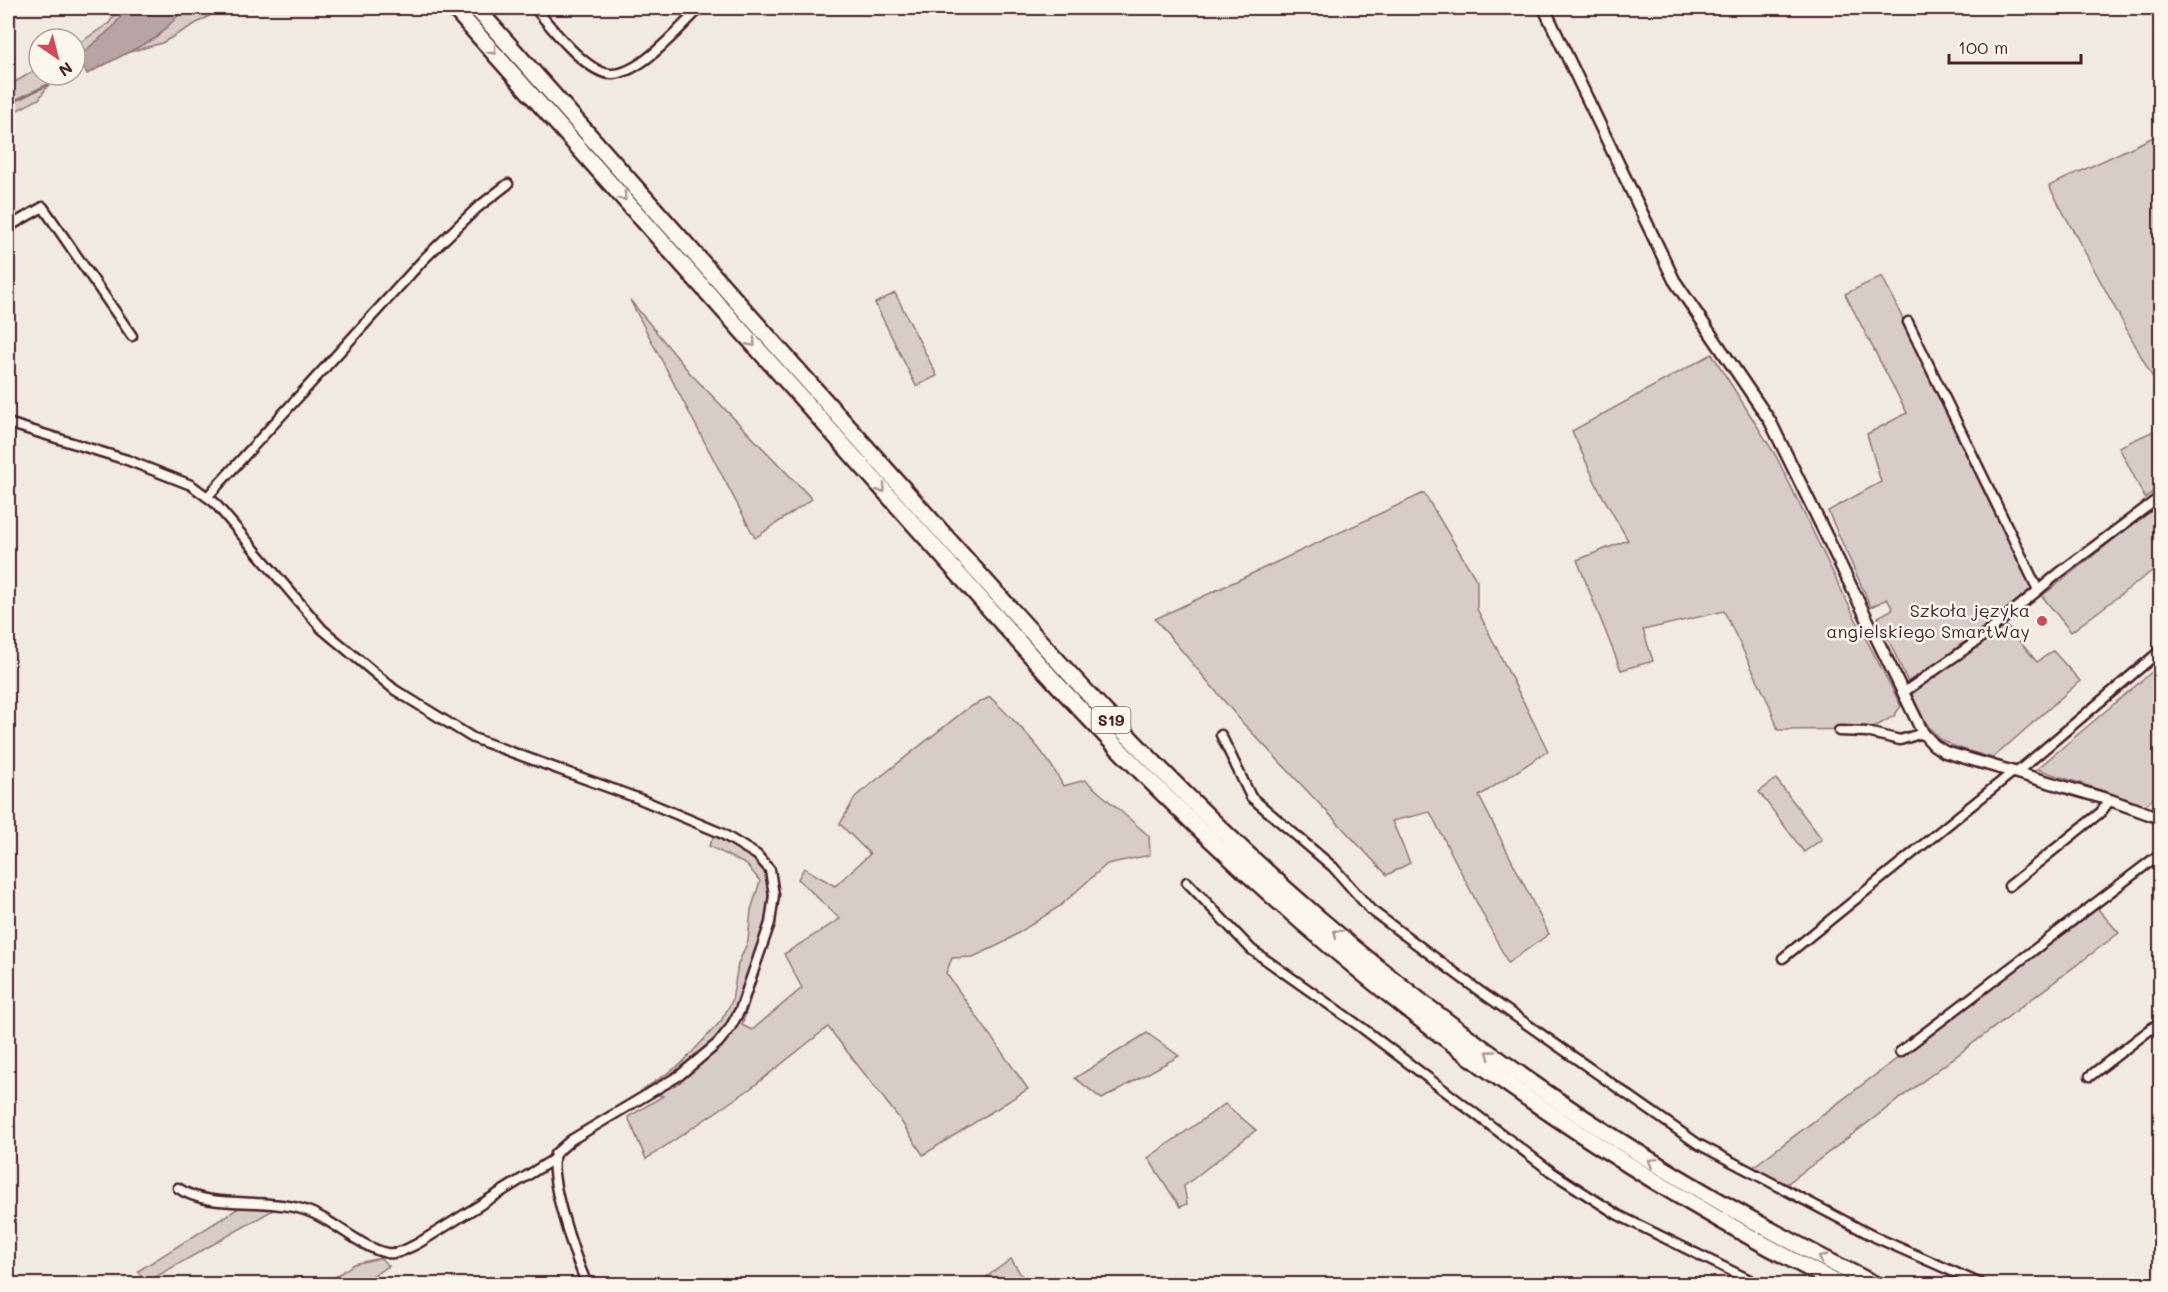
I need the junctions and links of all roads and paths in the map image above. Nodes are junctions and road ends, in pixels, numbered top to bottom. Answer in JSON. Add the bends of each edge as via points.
{"nodes":[{"id":1,"x":454,"y":8,"type":"edge"},
{"id":2,"x":476,"y":8,"type":"edge"},
{"id":3,"x":535,"y":8,"type":"edge"},
{"id":4,"x":700,"y":8,"type":"edge"},
{"id":5,"x":1544,"y":8,"type":"edge"},
{"id":6,"x":508,"y":184,"type":"dead end"},
{"id":7,"x":8,"y":227,"type":"edge"},
{"id":8,"x":1908,"y":322,"type":"dead end"},
{"id":9,"x":132,"y":336,"type":"dead end"},
{"id":10,"x":8,"y":423,"type":"edge"},
{"id":11,"x":208,"y":496,"type":"junction"},
{"id":12,"x":2160,"y":497,"type":"edge"},
{"id":13,"x":2038,"y":590,"type":"junction"},
{"id":14,"x":2160,"y":651,"type":"edge"},
{"id":15,"x":1904,"y":692,"type":"junction"},
{"id":16,"x":1839,"y":731,"type":"dead end"},
{"id":17,"x":1923,"y":733,"type":"junction"},
{"id":18,"x":1221,"y":735,"type":"dead end"},
{"id":19,"x":2015,"y":773,"type":"junction"},
{"id":20,"x":2110,"y":800,"type":"junction"},
{"id":21,"x":2160,"y":818,"type":"edge"},
{"id":22,"x":2160,"y":854,"type":"edge"},
{"id":23,"x":1187,"y":882,"type":"dead end"},
{"id":24,"x":2009,"y":886,"type":"dead end"},
{"id":25,"x":1783,"y":958,"type":"dead end"},
{"id":26,"x":2160,"y":1022,"type":"edge"},
{"id":27,"x":1900,"y":1052,"type":"dead end"},
{"id":28,"x":2090,"y":1076,"type":"dead end"},
{"id":29,"x":554,"y":1159,"type":"junction"},
{"id":30,"x":178,"y":1188,"type":"dead end"},
{"id":31,"x":587,"y":1284,"type":"edge"},
{"id":32,"x":1758,"y":1284,"type":"edge"},
{"id":33,"x":1839,"y":1284,"type":"edge"},
{"id":34,"x":1874,"y":1284,"type":"edge"},
{"id":35,"x":1981,"y":1284,"type":"edge"}],
"edges":[{"from":1,"to":33,"type":"highway","number":"S19","one_way":true,"via":[[1036,661],[1222,853],[1355,970],[1507,1085],[1673,1193]]},
{"from":34,"to":2,"type":"highway","number":"S19","one_way":true,"via":[[1706,1194],[1563,1104],[1419,1000],[1265,871],[1158,768],[1047,650]]},
{"from":3,"to":4,"type":"street","via":[[587,64],[615,74],[639,65]]},
{"from":5,"to":15,"type":"street","via":[[1674,280],[1770,421]]},
{"from":6,"to":11,"type":"street","via":[[425,258]]},
{"from":7,"to":9,"type":"street","via":[[43,207]]},
{"from":8,"to":13,"type":"street"},
{"from":10,"to":11,"type":"street","via":[[172,476]]},
{"from":11,"to":29,"type":"street","via":[[322,629],[394,690],[473,738],[713,829],[757,855],[770,870],[774,895],[770,923],[730,1028],[680,1075],[571,1140]]},
{"from":12,"to":13,"type":"street"},
{"from":13,"to":15,"type":"street"},
{"from":14,"to":19,"type":"street"},
{"from":15,"to":17,"type":"street"},
{"from":16,"to":17,"type":"street","via":[[1867,732],[1900,740]]},
{"from":17,"to":19,"type":"street","via":[[1945,752]]},
{"from":18,"to":35,"type":"street","via":[[1251,797],[1333,867],[1371,910],[1478,990],[1698,1144],[1742,1170],[1875,1237]]},
{"from":19,"to":20,"type":"street"},
{"from":19,"to":25,"type":"street"},
{"from":20,"to":21,"type":"street"},
{"from":20,"to":24,"type":"street","via":[[2101,812]]},
{"from":22,"to":27,"type":"street"},
{"from":23,"to":32,"type":"street","via":[[1252,950],[1361,1027],[1552,1173],[1628,1220]]},
{"from":26,"to":28,"type":"street"},
{"from":29,"to":30,"type":"street","via":[[417,1244],[389,1254],[318,1214],[296,1207],[207,1200],[190,1197]]},
{"from":29,"to":31,"type":"street","via":[[570,1244]]}]}
